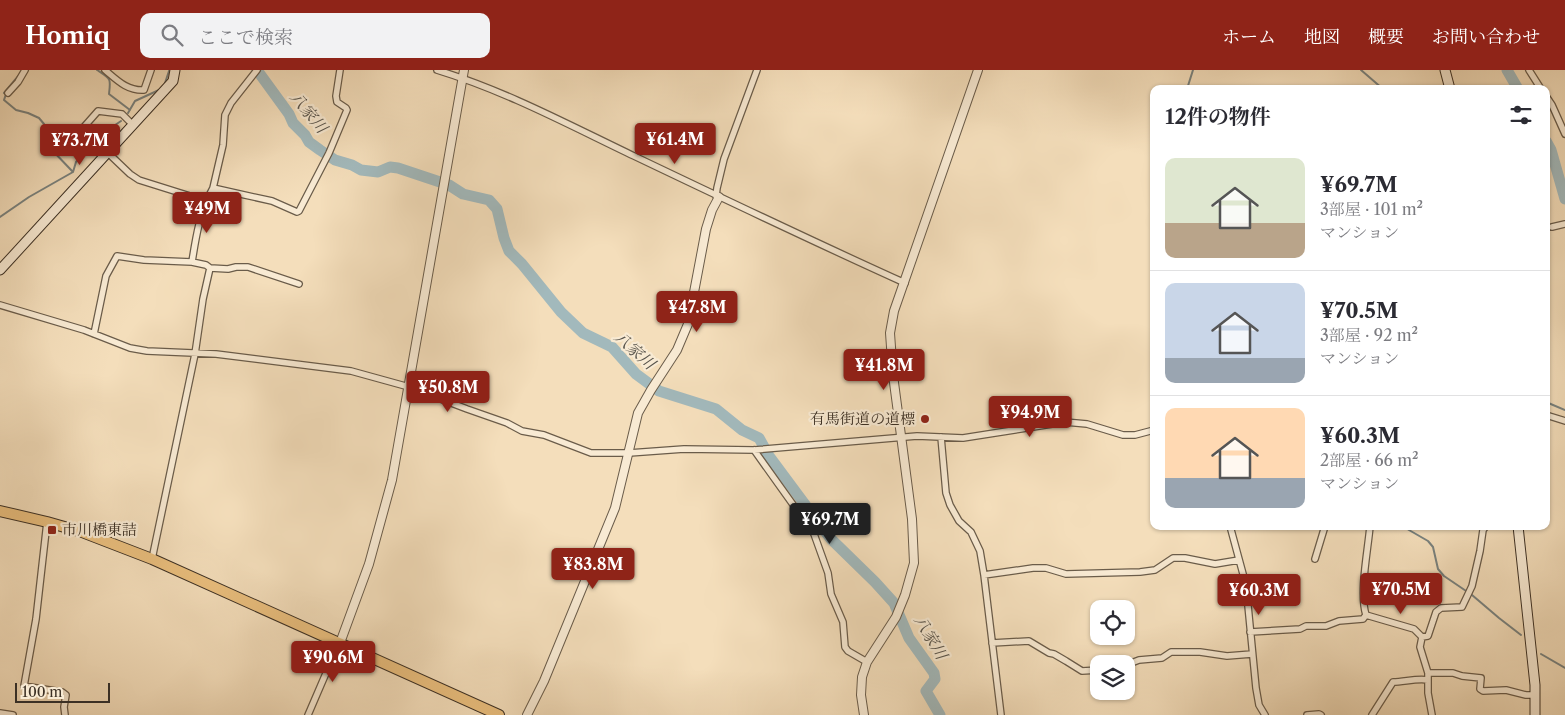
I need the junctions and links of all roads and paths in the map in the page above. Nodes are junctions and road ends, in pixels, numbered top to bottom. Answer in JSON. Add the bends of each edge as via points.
{"nodes":[{"id":1,"x":25,"y":70,"type":"edge"},
{"id":2,"x":105,"y":70,"type":"edge"},
{"id":3,"x":150,"y":70,"type":"edge"},
{"id":4,"x":175,"y":70,"type":"edge"},
{"id":5,"x":257,"y":70,"type":"edge"},
{"id":6,"x":340,"y":70,"type":"edge"},
{"id":7,"x":437,"y":70,"type":"edge"},
{"id":8,"x":757,"y":70,"type":"edge"},
{"id":9,"x":978,"y":70,"type":"edge"},
{"id":10,"x":1445,"y":70,"type":"edge"},
{"id":11,"x":1529,"y":70,"type":"edge"},
{"id":12,"x":463,"y":74,"type":"edge"},
{"id":13,"x":1449,"y":85,"type":"edge"},
{"id":14,"x":1538,"y":85,"type":"edge"},
{"id":15,"x":8,"y":93,"type":"dead end"},
{"id":16,"x":1550,"y":104,"type":"edge"},
{"id":17,"x":133,"y":125,"type":"junction"},
{"id":18,"x":1565,"y":134,"type":"edge"},
{"id":19,"x":71,"y":150,"type":"dead end"},
{"id":20,"x":108,"y":153,"type":"junction"},
{"id":21,"x":213,"y":188,"type":"junction"},
{"id":22,"x":718,"y":196,"type":"junction"},
{"id":23,"x":206,"y":201,"type":"junction"},
{"id":24,"x":1565,"y":224,"type":"edge"},
{"id":25,"x":1552,"y":227,"type":"dead end"},
{"id":26,"x":192,"y":262,"type":"junction"},
{"id":27,"x":210,"y":268,"type":"junction"},
{"id":28,"x":0,"y":270,"type":"edge"},
{"id":29,"x":905,"y":283,"type":"junction"},
{"id":30,"x":299,"y":284,"type":"dead end"},
{"id":31,"x":0,"y":305,"type":"edge"},
{"id":32,"x":94,"y":334,"type":"junction"},
{"id":33,"x":195,"y":354,"type":"junction"},
{"id":34,"x":409,"y":387,"type":"junction"},
{"id":35,"x":1550,"y":416,"type":"edge"},
{"id":36,"x":1565,"y":421,"type":"edge"},
{"id":37,"x":1150,"y":431,"type":"edge"},
{"id":38,"x":902,"y":436,"type":"junction"},
{"id":39,"x":941,"y":437,"type":"junction"},
{"id":40,"x":754,"y":450,"type":"junction"},
{"id":41,"x":629,"y":453,"type":"junction"},
{"id":42,"x":0,"y":511,"type":"edge"},
{"id":43,"x":47,"y":522,"type":"junction"},
{"id":44,"x":1231,"y":530,"type":"edge"},
{"id":45,"x":1324,"y":530,"type":"edge"},
{"id":46,"x":1370,"y":530,"type":"edge"},
{"id":47,"x":1483,"y":530,"type":"edge"},
{"id":48,"x":1518,"y":530,"type":"edge"},
{"id":49,"x":152,"y":559,"type":"junction"},
{"id":50,"x":1315,"y":559,"type":"dead end"},
{"id":51,"x":1239,"y":560,"type":"junction"},
{"id":52,"x":984,"y":575,"type":"junction"},
{"id":53,"x":1366,"y":615,"type":"junction"},
{"id":54,"x":1250,"y":632,"type":"junction"},
{"id":55,"x":1422,"y":637,"type":"junction"},
{"id":56,"x":340,"y":643,"type":"junction"},
{"id":57,"x":992,"y":643,"type":"junction"},
{"id":58,"x":1252,"y":654,"type":"junction"},
{"id":59,"x":867,"y":662,"type":"junction"},
{"id":60,"x":1135,"y":662,"type":"edge"},
{"id":61,"x":1090,"y":671,"type":"edge"},
{"id":62,"x":1428,"y":676,"type":"junction"},
{"id":63,"x":1535,"y":695,"type":"junction"},
{"id":64,"x":0,"y":713,"type":"edge"},
{"id":65,"x":13,"y":715,"type":"edge"},
{"id":66,"x":65,"y":715,"type":"edge"},
{"id":67,"x":308,"y":715,"type":"edge"},
{"id":68,"x":499,"y":715,"type":"edge"},
{"id":69,"x":527,"y":715,"type":"edge"},
{"id":70,"x":864,"y":715,"type":"edge"},
{"id":71,"x":1001,"y":715,"type":"edge"},
{"id":72,"x":1265,"y":715,"type":"edge"},
{"id":73,"x":1307,"y":715,"type":"edge"},
{"id":74,"x":1321,"y":715,"type":"edge"},
{"id":75,"x":1372,"y":715,"type":"edge"},
{"id":76,"x":1432,"y":715,"type":"edge"},
{"id":77,"x":1535,"y":715,"type":"edge"}],
"edges":[{"from":1,"to":15,"type":"street"},
{"from":2,"to":3,"type":"street","via":[[121,84],[136,90],[144,90]]},
{"from":4,"to":17,"type":"main road","via":[[173,81]]},
{"from":5,"to":21,"type":"street","via":[[225,115],[223,145]]},
{"from":6,"to":21,"type":"street","via":[[337,102],[347,110],[299,211],[272,201]]},
{"from":7,"to":12,"type":"street"},
{"from":8,"to":22,"type":"street","via":[[724,159]]},
{"from":9,"to":29,"type":"street"},
{"from":10,"to":13,"type":"main road"},
{"from":11,"to":14,"type":"street"},
{"from":12,"to":22,"type":"street"},
{"from":12,"to":34,"type":"street"},
{"from":16,"to":18,"type":"street"},
{"from":17,"to":19,"type":"street","via":[[122,114],[98,111],[68,145]]},
{"from":17,"to":20,"type":"main road"},
{"from":20,"to":23,"type":"street","via":[[139,180]]},
{"from":20,"to":28,"type":"main road"},
{"from":21,"to":23,"type":"street"},
{"from":22,"to":29,"type":"street"},
{"from":22,"to":41,"type":"street","via":[[706,229],[688,324],[677,350],[638,413]]},
{"from":23,"to":26,"type":"street"},
{"from":24,"to":25,"type":"street"},
{"from":26,"to":27,"type":"street"},
{"from":26,"to":32,"type":"street","via":[[117,256],[106,276]]},
{"from":27,"to":30,"type":"street","via":[[248,268]]},
{"from":27,"to":33,"type":"street"},
{"from":29,"to":38,"type":"street","via":[[894,311],[890,334],[892,375]]},
{"from":31,"to":32,"type":"street"},
{"from":32,"to":33,"type":"street","via":[[147,352]]},
{"from":33,"to":34,"type":"street","via":[[351,371]]},
{"from":33,"to":49,"type":"street"},
{"from":34,"to":41,"type":"street","via":[[507,422],[522,431],[544,435],[591,453]]},
{"from":34,"to":56,"type":"street","via":[[392,480],[369,564]]},
{"from":35,"to":36,"type":"street"},
{"from":37,"to":39,"type":"street","via":[[1122,435],[1087,424],[1065,422],[963,438]]},
{"from":38,"to":39,"type":"street"},
{"from":38,"to":40,"type":"street"},
{"from":38,"to":59,"type":"street","via":[[914,563],[896,617]]},
{"from":39,"to":52,"type":"street","via":[[950,505],[959,521],[971,532],[980,551]]},
{"from":40,"to":41,"type":"street","via":[[684,449]]},
{"from":40,"to":59,"type":"street","via":[[814,534],[828,573],[831,594],[843,622],[845,647]]},
{"from":41,"to":69,"type":"street","via":[[614,508]]},
{"from":42,"to":43,"type":"highway"},
{"from":43,"to":49,"type":"highway"},
{"from":43,"to":66,"type":"street","via":[[36,619],[24,686],[62,692],[66,695]]},
{"from":44,"to":51,"type":"street"},
{"from":45,"to":50,"type":"street"},
{"from":46,"to":53,"type":"street","via":[[1364,585]]},
{"from":47,"to":55,"type":"street","via":[[1472,586],[1462,608],[1441,608],[1436,612],[1428,636]]},
{"from":48,"to":63,"type":"main road"},
{"from":49,"to":56,"type":"highway"},
{"from":51,"to":52,"type":"street","via":[[1215,564],[1172,558],[1155,570],[1140,572],[1066,574],[1033,568]]},
{"from":51,"to":54,"type":"street","via":[[1246,585]]},
{"from":52,"to":57,"type":"street"},
{"from":53,"to":54,"type":"street","via":[[1363,619],[1326,626]]},
{"from":53,"to":55,"type":"street","via":[[1414,629]]},
{"from":54,"to":58,"type":"street"},
{"from":55,"to":62,"type":"street","via":[[1420,647]]},
{"from":56,"to":67,"type":"street"},
{"from":56,"to":68,"type":"highway"},
{"from":57,"to":61,"type":"street","via":[[1029,641],[1082,671]]},
{"from":57,"to":71,"type":"street"},
{"from":58,"to":60,"type":"street","via":[[1227,656],[1171,652],[1162,658]]},
{"from":58,"to":72,"type":"street","via":[[1259,705]]},
{"from":59,"to":70,"type":"street","via":[[862,677]]},
{"from":62,"to":63,"type":"street","via":[[1453,672],[1481,678],[1480,688],[1483,691],[1506,690]]},
{"from":62,"to":75,"type":"street","via":[[1408,682],[1393,682]]},
{"from":62,"to":76,"type":"street"},
{"from":63,"to":77,"type":"main road"},
{"from":64,"to":65,"type":"street"},
{"from":73,"to":74,"type":"street"}]}
